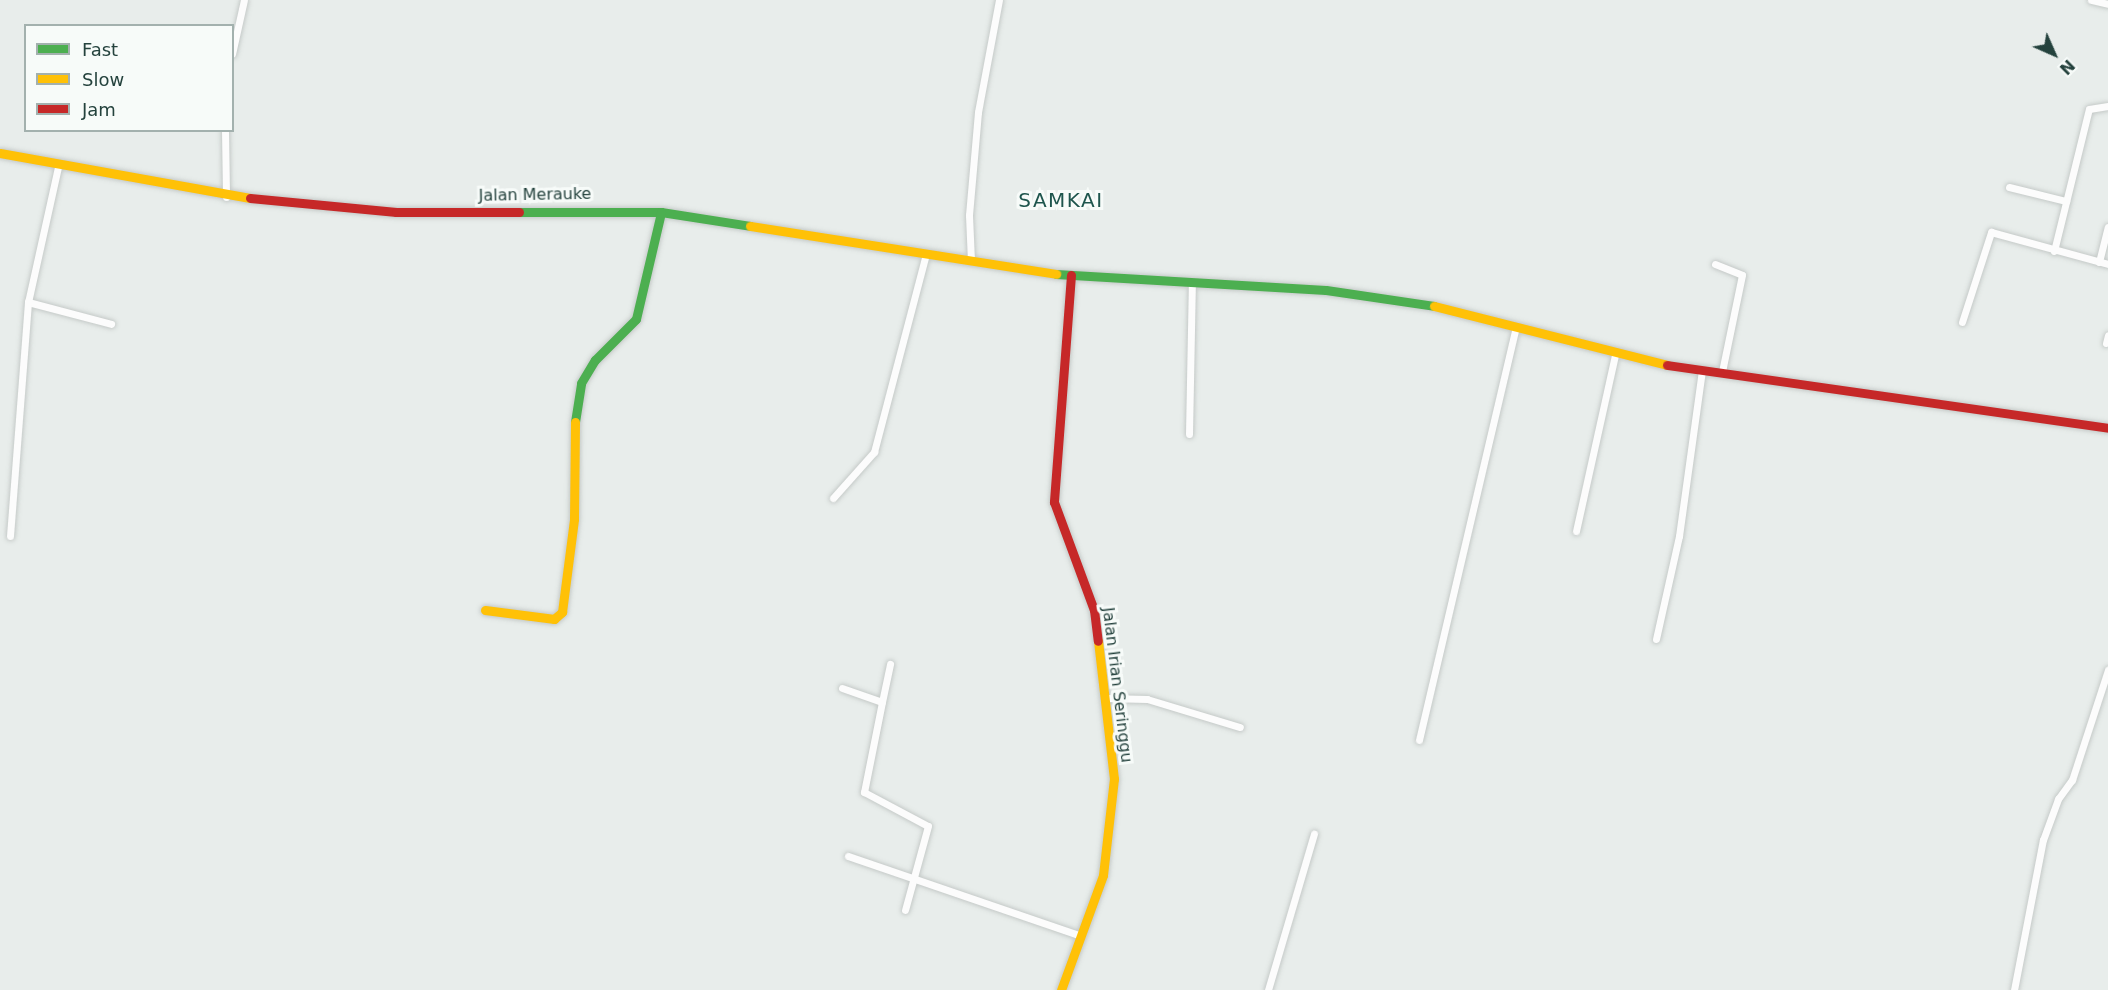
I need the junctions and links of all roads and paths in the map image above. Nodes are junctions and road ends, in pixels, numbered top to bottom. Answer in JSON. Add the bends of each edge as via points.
{"nodes":[{"id":1,"x":244,"y":0,"type":"edge"},
{"id":2,"x":999,"y":0,"type":"edge"},
{"id":3,"x":2091,"y":0,"type":"edge"},
{"id":4,"x":2108,"y":4,"type":"edge"},
{"id":5,"x":234,"y":45,"type":"edge"},
{"id":6,"x":2108,"y":106,"type":"edge"},
{"id":7,"x":225,"y":132,"type":"edge"},
{"id":8,"x":0,"y":153,"type":"edge"},
{"id":9,"x":58,"y":167,"type":"junction"},
{"id":10,"x":2009,"y":187,"type":"dead end"},
{"id":11,"x":226,"y":197,"type":"junction"},
{"id":12,"x":2066,"y":201,"type":"junction"},
{"id":13,"x":662,"y":212,"type":"junction"},
{"id":14,"x":2108,"y":226,"type":"edge"},
{"id":15,"x":2054,"y":251,"type":"junction"},
{"id":16,"x":926,"y":254,"type":"junction"},
{"id":17,"x":972,"y":261,"type":"junction"},
{"id":18,"x":2099,"y":262,"type":"junction"},
{"id":19,"x":1715,"y":264,"type":"dead end"},
{"id":20,"x":2108,"y":264,"type":"edge"},
{"id":21,"x":1071,"y":275,"type":"junction"},
{"id":22,"x":1192,"y":282,"type":"junction"},
{"id":23,"x":28,"y":302,"type":"junction"},
{"id":24,"x":1962,"y":322,"type":"dead end"},
{"id":25,"x":111,"y":324,"type":"dead end"},
{"id":26,"x":1516,"y":328,"type":"junction"},
{"id":27,"x":1615,"y":355,"type":"junction"},
{"id":28,"x":1702,"y":370,"type":"junction"},
{"id":29,"x":1722,"y":372,"type":"junction"},
{"id":30,"x":2108,"y":428,"type":"edge"},
{"id":31,"x":1189,"y":434,"type":"dead end"},
{"id":32,"x":833,"y":498,"type":"dead end"},
{"id":33,"x":1576,"y":531,"type":"dead end"},
{"id":34,"x":10,"y":536,"type":"dead end"},
{"id":35,"x":484,"y":610,"type":"dead end"},
{"id":36,"x":1656,"y":639,"type":"dead end"},
{"id":37,"x":890,"y":664,"type":"dead end"},
{"id":38,"x":2108,"y":670,"type":"edge"},
{"id":39,"x":842,"y":688,"type":"dead end"},
{"id":40,"x":1106,"y":698,"type":"junction"},
{"id":41,"x":882,"y":702,"type":"junction"},
{"id":42,"x":1240,"y":727,"type":"dead end"},
{"id":43,"x":1419,"y":740,"type":"dead end"},
{"id":44,"x":1314,"y":834,"type":"dead end"},
{"id":45,"x":848,"y":856,"type":"dead end"},
{"id":46,"x":913,"y":880,"type":"junction"},
{"id":47,"x":904,"y":910,"type":"dead end"},
{"id":48,"x":1081,"y":936,"type":"junction"},
{"id":49,"x":1061,"y":990,"type":"edge"},
{"id":50,"x":1268,"y":990,"type":"edge"},
{"id":51,"x":2014,"y":990,"type":"edge"}],
"edges":[{"from":1,"to":5,"type":"street"},
{"from":2,"to":17,"type":"street","via":[[978,112],[969,214]]},
{"from":3,"to":4,"type":"street"},
{"from":6,"to":12,"type":"street","via":[[2089,109]]},
{"from":7,"to":11,"type":"street"},
{"from":8,"to":9,"type":"street","name":"Jalan Merauke"},
{"from":9,"to":11,"type":"street","name":"Jalan Merauke"},
{"from":9,"to":23,"type":"street"},
{"from":10,"to":12,"type":"street"},
{"from":11,"to":13,"type":"street","name":"Jalan Merauke","via":[[396,212]]},
{"from":12,"to":15,"type":"street"},
{"from":13,"to":16,"type":"street","name":"Jalan Merauke"},
{"from":13,"to":35,"type":"street","via":[[636,319],[595,360],[581,383],[574,432],[574,519],[562,612],[554,619]]},
{"from":14,"to":18,"type":"street"},
{"from":15,"to":18,"type":"street"},
{"from":15,"to":24,"type":"street","via":[[1988,234]]},
{"from":16,"to":17,"type":"street","name":"Jalan Merauke"},
{"from":16,"to":32,"type":"street","via":[[874,452]]},
{"from":17,"to":21,"type":"street","name":"Jalan Merauke"},
{"from":18,"to":20,"type":"street"},
{"from":19,"to":29,"type":"street","via":[[1742,274]]},
{"from":21,"to":22,"type":"street","name":"Jalan Merauke"},
{"from":21,"to":40,"type":"street","name":"Jalan Irian Seringgu","via":[[1054,502],[1094,610]]},
{"from":22,"to":26,"type":"street","name":"Jalan Merauke","via":[[1326,290],[1440,307]]},
{"from":22,"to":31,"type":"street"},
{"from":23,"to":25,"type":"street"},
{"from":23,"to":34,"type":"street"},
{"from":26,"to":27,"type":"street","name":"Jalan Merauke"},
{"from":26,"to":43,"type":"street"},
{"from":27,"to":28,"type":"street","name":"Jalan Merauke"},
{"from":27,"to":33,"type":"street"},
{"from":28,"to":29,"type":"street","name":"Jalan Merauke"},
{"from":28,"to":36,"type":"street","via":[[1679,536]]},
{"from":29,"to":30,"type":"street","name":"Jalan Merauke"},
{"from":37,"to":41,"type":"street"},
{"from":38,"to":51,"type":"street","via":[[2072,780],[2058,799],[2043,840]]},
{"from":39,"to":41,"type":"street"},
{"from":40,"to":42,"type":"street","via":[[1154,701]]},
{"from":40,"to":48,"type":"street","name":"Jalan Irian Seringgu","via":[[1113,823],[1103,874]]},
{"from":41,"to":46,"type":"street","via":[[863,788],[867,796],[928,826]]},
{"from":44,"to":50,"type":"street"},
{"from":45,"to":46,"type":"street"},
{"from":46,"to":47,"type":"street"},
{"from":46,"to":48,"type":"street"},
{"from":48,"to":49,"type":"street","name":"Jalan Irian Seringgu"}]}
